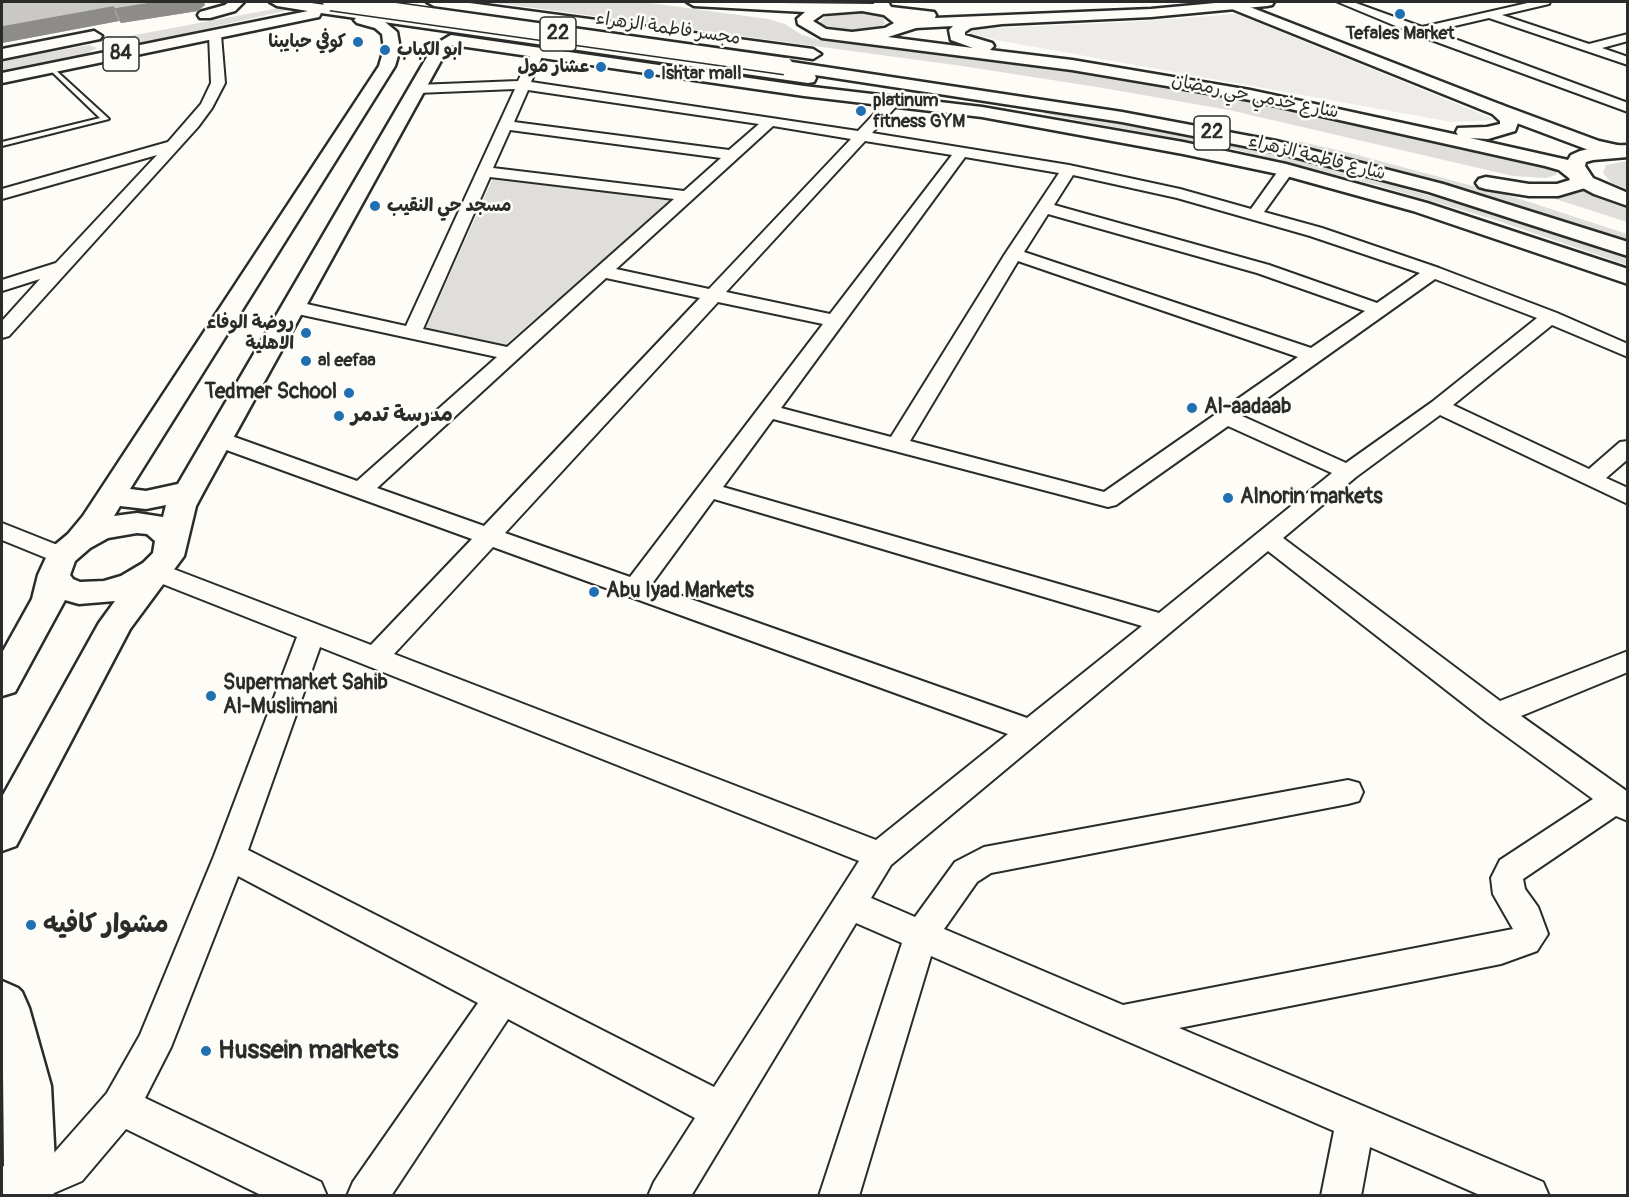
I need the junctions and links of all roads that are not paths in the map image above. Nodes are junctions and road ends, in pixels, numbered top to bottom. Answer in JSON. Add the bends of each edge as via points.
{"nodes":[{"id":1,"x":237,"y":2,"type":"edge"},
{"id":2,"x":372,"y":2,"type":"edge"},
{"id":3,"x":377,"y":2,"type":"edge"},
{"id":4,"x":434,"y":2,"type":"edge"},
{"id":5,"x":453,"y":2,"type":"edge"},
{"id":6,"x":689,"y":2,"type":"edge"},
{"id":7,"x":694,"y":2,"type":"edge"},
{"id":8,"x":853,"y":2,"type":"edge"},
{"id":9,"x":1210,"y":2,"type":"edge"},
{"id":10,"x":1267,"y":2,"type":"edge"},
{"id":11,"x":1344,"y":2,"type":"edge"},
{"id":12,"x":1545,"y":2,"type":"edge"},
{"id":13,"x":267,"y":3,"type":"edge"},
{"id":14,"x":333,"y":6,"type":"edge"},
{"id":15,"x":884,"y":6,"type":"edge"},
{"id":16,"x":1238,"y":6,"type":"junction"},
{"id":17,"x":477,"y":8,"type":"junction"},
{"id":18,"x":832,"y":8,"type":"junction"},
{"id":19,"x":1490,"y":15,"type":"junction"},
{"id":20,"x":362,"y":20,"type":"junction"},
{"id":21,"x":999,"y":20,"type":"junction"},
{"id":22,"x":806,"y":24,"type":"junction"},
{"id":23,"x":433,"y":25,"type":"junction"},
{"id":24,"x":898,"y":28,"type":"junction"},
{"id":25,"x":241,"y":30,"type":"junction"},
{"id":26,"x":1418,"y":31,"type":"junction"},
{"id":27,"x":114,"y":33,"type":"edge"},
{"id":28,"x":215,"y":35,"type":"junction"},
{"id":29,"x":852,"y":37,"type":"junction"},
{"id":30,"x":1628,"y":37,"type":"edge"},
{"id":31,"x":68,"y":41,"type":"junction"},
{"id":32,"x":994,"y":47,"type":"junction"},
{"id":33,"x":1588,"y":48,"type":"junction"},
{"id":34,"x":538,"y":52,"type":"junction"},
{"id":35,"x":2,"y":54,"type":"edge"},
{"id":36,"x":849,"y":59,"type":"dead end"},
{"id":37,"x":90,"y":60,"type":"junction"},
{"id":38,"x":1628,"y":61,"type":"edge"},
{"id":39,"x":789,"y":62,"type":"junction"},
{"id":40,"x":883,"y":65,"type":"dead end"},
{"id":41,"x":410,"y":67,"type":"junction"},
{"id":42,"x":51,"y":68,"type":"junction"},
{"id":43,"x":2,"y":78,"type":"edge"},
{"id":44,"x":524,"y":85,"type":"junction"},
{"id":45,"x":1004,"y":92,"type":"junction"},
{"id":46,"x":895,"y":100,"type":"junction"},
{"id":47,"x":1628,"y":108,"type":"edge"},
{"id":48,"x":1496,"y":109,"type":"junction"},
{"id":49,"x":770,"y":121,"type":"junction"},
{"id":50,"x":506,"y":125,"type":"junction"},
{"id":51,"x":1451,"y":130,"type":"junction"},
{"id":52,"x":862,"y":136,"type":"junction"},
{"id":53,"x":1328,"y":142,"type":"dead end"},
{"id":54,"x":2,"y":144,"type":"edge"},
{"id":55,"x":174,"y":145,"type":"junction"},
{"id":56,"x":1623,"y":151,"type":"edge"},
{"id":57,"x":961,"y":153,"type":"junction"},
{"id":58,"x":1587,"y":154,"type":"junction"},
{"id":59,"x":735,"y":155,"type":"junction"},
{"id":60,"x":1069,"y":170,"type":"junction"},
{"id":61,"x":1286,"y":170,"type":"junction"},
{"id":62,"x":485,"y":172,"type":"junction"},
{"id":63,"x":1577,"y":173,"type":"junction"},
{"id":64,"x":1463,"y":177,"type":"dead end"},
{"id":65,"x":1486,"y":183,"type":"junction"},
{"id":66,"x":2,"y":194,"type":"edge"},
{"id":67,"x":689,"y":195,"type":"junction"},
{"id":68,"x":1628,"y":200,"type":"edge"},
{"id":69,"x":1561,"y":207,"type":"dead end"},
{"id":70,"x":1045,"y":208,"type":"junction"},
{"id":71,"x":1255,"y":214,"type":"junction"},
{"id":72,"x":1628,"y":249,"type":"edge"},
{"id":73,"x":1014,"y":254,"type":"junction"},
{"id":74,"x":64,"y":266,"type":"junction"},
{"id":75,"x":603,"y":272,"type":"junction"},
{"id":76,"x":1434,"y":272,"type":"junction"},
{"id":77,"x":1628,"y":277,"type":"edge"},
{"id":78,"x":2,"y":286,"type":"edge"},
{"id":79,"x":714,"y":294,"type":"junction"},
{"id":80,"x":293,"y":307,"type":"junction"},
{"id":81,"x":1380,"y":310,"type":"junction"},
{"id":82,"x":1550,"y":317,"type":"junction"},
{"id":83,"x":835,"y":321,"type":"junction"},
{"id":84,"x":2,"y":332,"type":"edge"},
{"id":85,"x":412,"y":333,"type":"junction"},
{"id":86,"x":1628,"y":351,"type":"edge"},
{"id":87,"x":512,"y":354,"type":"junction"},
{"id":88,"x":1314,"y":356,"type":"junction"},
{"id":89,"x":1439,"y":406,"type":"junction"},
{"id":90,"x":768,"y":411,"type":"junction"},
{"id":91,"x":1227,"y":417,"type":"junction"},
{"id":92,"x":218,"y":439,"type":"junction"},
{"id":93,"x":897,"y":445,"type":"junction"},
{"id":94,"x":1628,"y":447,"type":"edge"},
{"id":95,"x":1348,"y":472,"type":"junction"},
{"id":96,"x":1591,"y":479,"type":"junction"},
{"id":97,"x":361,"y":490,"type":"junction"},
{"id":98,"x":709,"y":490,"type":"junction"},
{"id":99,"x":189,"y":491,"type":"junction"},
{"id":100,"x":113,"y":494,"type":"junction"},
{"id":101,"x":1628,"y":497,"type":"edge"},
{"id":102,"x":2,"y":531,"type":"edge"},
{"id":103,"x":489,"y":536,"type":"junction"},
{"id":104,"x":1267,"y":538,"type":"junction"},
{"id":105,"x":171,"y":541,"type":"junction"},
{"id":106,"x":65,"y":557,"type":"junction"},
{"id":107,"x":154,"y":571,"type":"junction"},
{"id":108,"x":635,"y":588,"type":"junction"},
{"id":109,"x":116,"y":623,"type":"junction"},
{"id":110,"x":1163,"y":623,"type":"junction"},
{"id":111,"x":37,"y":624,"type":"junction"},
{"id":112,"x":312,"y":633,"type":"junction"},
{"id":113,"x":375,"y":658,"type":"junction"},
{"id":114,"x":1628,"y":661,"type":"edge"},
{"id":115,"x":2,"y":683,"type":"edge"},
{"id":116,"x":1497,"y":714,"type":"junction"},
{"id":117,"x":1030,"y":731,"type":"junction"},
{"id":118,"x":1348,"y":792,"type":"dead end"},
{"id":119,"x":1622,"y":804,"type":"edge"},
{"id":120,"x":2,"y":834,"type":"edge"},
{"id":121,"x":880,"y":855,"type":"junction"},
{"id":122,"x":230,"y":856,"type":"junction"},
{"id":123,"x":848,"y":904,"type":"junction"},
{"id":124,"x":921,"y":935,"type":"junction"},
{"id":125,"x":502,"y":998,"type":"junction"},
{"id":126,"x":2,"y":1003,"type":"edge"},
{"id":127,"x":1124,"y":1023,"type":"junction"},
{"id":128,"x":120,"y":1106,"type":"junction"},
{"id":129,"x":721,"y":1111,"type":"junction"},
{"id":130,"x":1355,"y":1121,"type":"junction"},
{"id":131,"x":20,"y":1190,"type":"edge"},
{"id":132,"x":307,"y":1196,"type":"edge"},
{"id":133,"x":367,"y":1196,"type":"edge"},
{"id":134,"x":668,"y":1196,"type":"edge"},
{"id":135,"x":839,"y":1196,"type":"edge"},
{"id":136,"x":1341,"y":1196,"type":"edge"},
{"id":137,"x":1529,"y":1196,"type":"edge"}],
"edges":[{"from":1,"to":13,"type":"main road","via":[[227,9],[200,16]]},
{"from":2,"to":39,"type":"main road","name":"مجسر فاطمة الزهراء","number":"22"},
{"from":3,"to":14,"type":"main road"},
{"from":4,"to":17,"type":"main road"},
{"from":5,"to":17,"type":"main road"},
{"from":6,"to":7,"type":"main road"},
{"from":7,"to":18,"type":"main road"},
{"from":7,"to":22,"type":"main road"},
{"from":8,"to":18,"type":"main road"},
{"from":9,"to":15,"type":"main road","via":[[918,15]]},
{"from":10,"to":16,"type":"main road"},
{"from":11,"to":26,"type":"street"},
{"from":12,"to":19,"type":"street"},
{"from":13,"to":14,"type":"main road"},
{"from":14,"to":23,"type":"main road"},
{"from":14,"to":25,"type":"main road","number":"84"},
{"from":14,"to":39,"type":"main road","name":"مجسر فاطمة الزهراء","number":"22","bridge":true},
{"from":15,"to":18,"type":"main road"},
{"from":15,"to":24,"type":"main road","via":[[900,18]]},
{"from":16,"to":21,"type":"main road"},
{"from":16,"to":48,"type":"main road"},
{"from":17,"to":23,"type":"main road","via":[[439,8],[417,17]]},
{"from":17,"to":36,"type":"main road"},
{"from":18,"to":22,"type":"main road","via":[[810,14]]},
{"from":19,"to":26,"type":"street"},
{"from":19,"to":33,"type":"street"},
{"from":20,"to":23,"type":"main road"},
{"from":20,"to":25,"type":"main road","via":[[309,21]]},
{"from":20,"to":41,"type":"main road","via":[[389,32]]},
{"from":21,"to":24,"type":"main road","via":[[916,23]]},
{"from":21,"to":32,"type":"main road","via":[[967,24],[955,33],[968,43]]},
{"from":22,"to":29,"type":"main road","via":[[822,33]]},
{"from":23,"to":45,"type":"main road","via":[[839,82]]},
{"from":24,"to":29,"type":"main road","via":[[879,35]]},
{"from":24,"to":32,"type":"main road","via":[[900,35],[913,38]]},
{"from":25,"to":28,"type":"main road","number":"84"},
{"from":26,"to":47,"type":"street"},
{"from":27,"to":31,"type":"main road","number":"84"},
{"from":28,"to":37,"type":"main road","number":"84"},
{"from":28,"to":55,"type":"street","via":[[218,83],[207,105]]},
{"from":29,"to":63,"type":"main road","name":"شارع خدمي حي رمضان","via":[[1115,72],[1250,95],[1550,161]]},
{"from":30,"to":33,"type":"street"},
{"from":31,"to":35,"type":"main road","number":"84"},
{"from":31,"to":37,"type":"main road","via":[[112,44],[110,52]]},
{"from":32,"to":51,"type":"main road","via":[[1209,81]]},
{"from":33,"to":38,"type":"street"},
{"from":34,"to":41,"type":"main road","via":[[465,41],[445,43]]},
{"from":34,"to":44,"type":"street"},
{"from":34,"to":46,"type":"main road","via":[[804,91]]},
{"from":37,"to":42,"type":"main road","number":"84"},
{"from":39,"to":45,"type":"main road","name":"شارع فاطمة الزهراء","number":"22"},
{"from":40,"to":45,"type":"main road"},
{"from":41,"to":44,"type":"street"},
{"from":41,"to":80,"type":"main road"},
{"from":41,"to":100,"type":"main road"},
{"from":42,"to":43,"type":"main road","number":"84"},
{"from":42,"to":54,"type":"lane","via":[[105,119]]},
{"from":44,"to":49,"type":"street"},
{"from":44,"to":50,"type":"street"},
{"from":45,"to":53,"type":"main road","name":"شارع فاطمة الزهراء","number":"22","via":[[1187,113]]},
{"from":45,"to":72,"type":"main road","name":"شارع فاطمة الزهراء","number":"22","via":[[1326,158],[1478,200]]},
{"from":46,"to":52,"type":"street"},
{"from":46,"to":61,"type":"main road","via":[[1087,130]]},
{"from":48,"to":51,"type":"main road","via":[[1510,120],[1504,129],[1481,133]]},
{"from":48,"to":56,"type":"main road","via":[[1593,145]]},
{"from":48,"to":58,"type":"main road"},
{"from":49,"to":52,"type":"street"},
{"from":49,"to":59,"type":"street"},
{"from":50,"to":59,"type":"street"},
{"from":50,"to":62,"type":"street"},
{"from":51,"to":58,"type":"main road"},
{"from":52,"to":57,"type":"street"},
{"from":52,"to":79,"type":"street"},
{"from":55,"to":66,"type":"street"},
{"from":55,"to":74,"type":"street"},
{"from":56,"to":58,"type":"main road"},
{"from":57,"to":60,"type":"street"},
{"from":57,"to":83,"type":"street"},
{"from":58,"to":63,"type":"main road","via":[[1578,159]]},
{"from":59,"to":67,"type":"street"},
{"from":60,"to":70,"type":"street"},
{"from":60,"to":71,"type":"street"},
{"from":61,"to":71,"type":"street"},
{"from":61,"to":77,"type":"main road","via":[[1464,221]]},
{"from":62,"to":67,"type":"street"},
{"from":62,"to":85,"type":"street"},
{"from":63,"to":65,"type":"main road","via":[[1578,184],[1558,190]]},
{"from":63,"to":68,"type":"main road","name":"شارع خدمي حي رمضان","via":[[1601,190]]},
{"from":64,"to":65,"type":"main road"},
{"from":65,"to":69,"type":"main road"},
{"from":67,"to":75,"type":"street"},
{"from":70,"to":73,"type":"street"},
{"from":70,"to":81,"type":"street","via":[[1252,266]]},
{"from":71,"to":76,"type":"street"},
{"from":73,"to":88,"type":"street"},
{"from":73,"to":93,"type":"street"},
{"from":74,"to":78,"type":"street"},
{"from":74,"to":84,"type":"street"},
{"from":75,"to":79,"type":"street"},
{"from":75,"to":87,"type":"street"},
{"from":76,"to":81,"type":"street"},
{"from":76,"to":82,"type":"street"},
{"from":79,"to":83,"type":"street"},
{"from":79,"to":103,"type":"street"},
{"from":80,"to":85,"type":"street"},
{"from":80,"to":92,"type":"main road"},
{"from":81,"to":88,"type":"street"},
{"from":82,"to":86,"type":"street"},
{"from":82,"to":89,"type":"street"},
{"from":83,"to":90,"type":"street"},
{"from":85,"to":87,"type":"street"},
{"from":87,"to":97,"type":"street"},
{"from":88,"to":91,"type":"street"},
{"from":89,"to":95,"type":"street"},
{"from":89,"to":96,"type":"street"},
{"from":90,"to":93,"type":"street"},
{"from":90,"to":98,"type":"street"},
{"from":91,"to":93,"type":"street","via":[[1108,500]]},
{"from":91,"to":95,"type":"street"},
{"from":92,"to":97,"type":"street"},
{"from":92,"to":99,"type":"main road"},
{"from":94,"to":96,"type":"street"},
{"from":95,"to":104,"type":"street"},
{"from":96,"to":101,"type":"street"},
{"from":97,"to":103,"type":"street"},
{"from":98,"to":108,"type":"street"},
{"from":98,"to":110,"type":"street"},
{"from":99,"to":100,"type":"main road","via":[[146,500]]},
{"from":99,"to":105,"type":"main road"},
{"from":100,"to":106,"type":"main road"},
{"from":102,"to":106,"type":"street"},
{"from":103,"to":108,"type":"street"},
{"from":103,"to":113,"type":"street"},
{"from":104,"to":110,"type":"street"},
{"from":104,"to":116,"type":"street"},
{"from":105,"to":106,"type":"main road","via":[[166,531],[154,525],[118,525],[97,531]]},
{"from":105,"to":107,"type":"main road","via":[[168,556]]},
{"from":106,"to":107,"type":"main road","via":[[61,587],[79,593],[131,585]]},
{"from":106,"to":111,"type":"main road"},
{"from":107,"to":109,"type":"main road"},
{"from":107,"to":112,"type":"street"},
{"from":108,"to":117,"type":"street"},
{"from":109,"to":111,"type":"main road","via":[[112,612],[99,605],[79,605]]},
{"from":109,"to":120,"type":"main road"},
{"from":110,"to":117,"type":"street"},
{"from":111,"to":115,"type":"main road"},
{"from":112,"to":113,"type":"street"},
{"from":112,"to":122,"type":"street"},
{"from":113,"to":121,"type":"street"},
{"from":114,"to":116,"type":"street"},
{"from":116,"to":119,"type":"street"},
{"from":117,"to":121,"type":"street"},
{"from":118,"to":124,"type":"street","via":[[984,861],[966,872]]},
{"from":119,"to":127,"type":"street","via":[[1511,870],[1507,878],[1509,894],[1526,918],[1531,934],[1525,940]]},
{"from":121,"to":123,"type":"street"},
{"from":122,"to":125,"type":"street"},
{"from":122,"to":128,"type":"street","via":[[153,1047]]},
{"from":123,"to":124,"type":"street"},
{"from":123,"to":129,"type":"street"},
{"from":124,"to":127,"type":"street"},
{"from":124,"to":135,"type":"street"},
{"from":125,"to":129,"type":"street"},
{"from":125,"to":133,"type":"street"},
{"from":126,"to":131,"type":"main road","via":[[27,1086]]},
{"from":127,"to":130,"type":"street"},
{"from":128,"to":131,"type":"street","via":[[68,1167]]},
{"from":128,"to":132,"type":"street"},
{"from":129,"to":134,"type":"street"},
{"from":130,"to":136,"type":"street"},
{"from":130,"to":137,"type":"street"}]}
